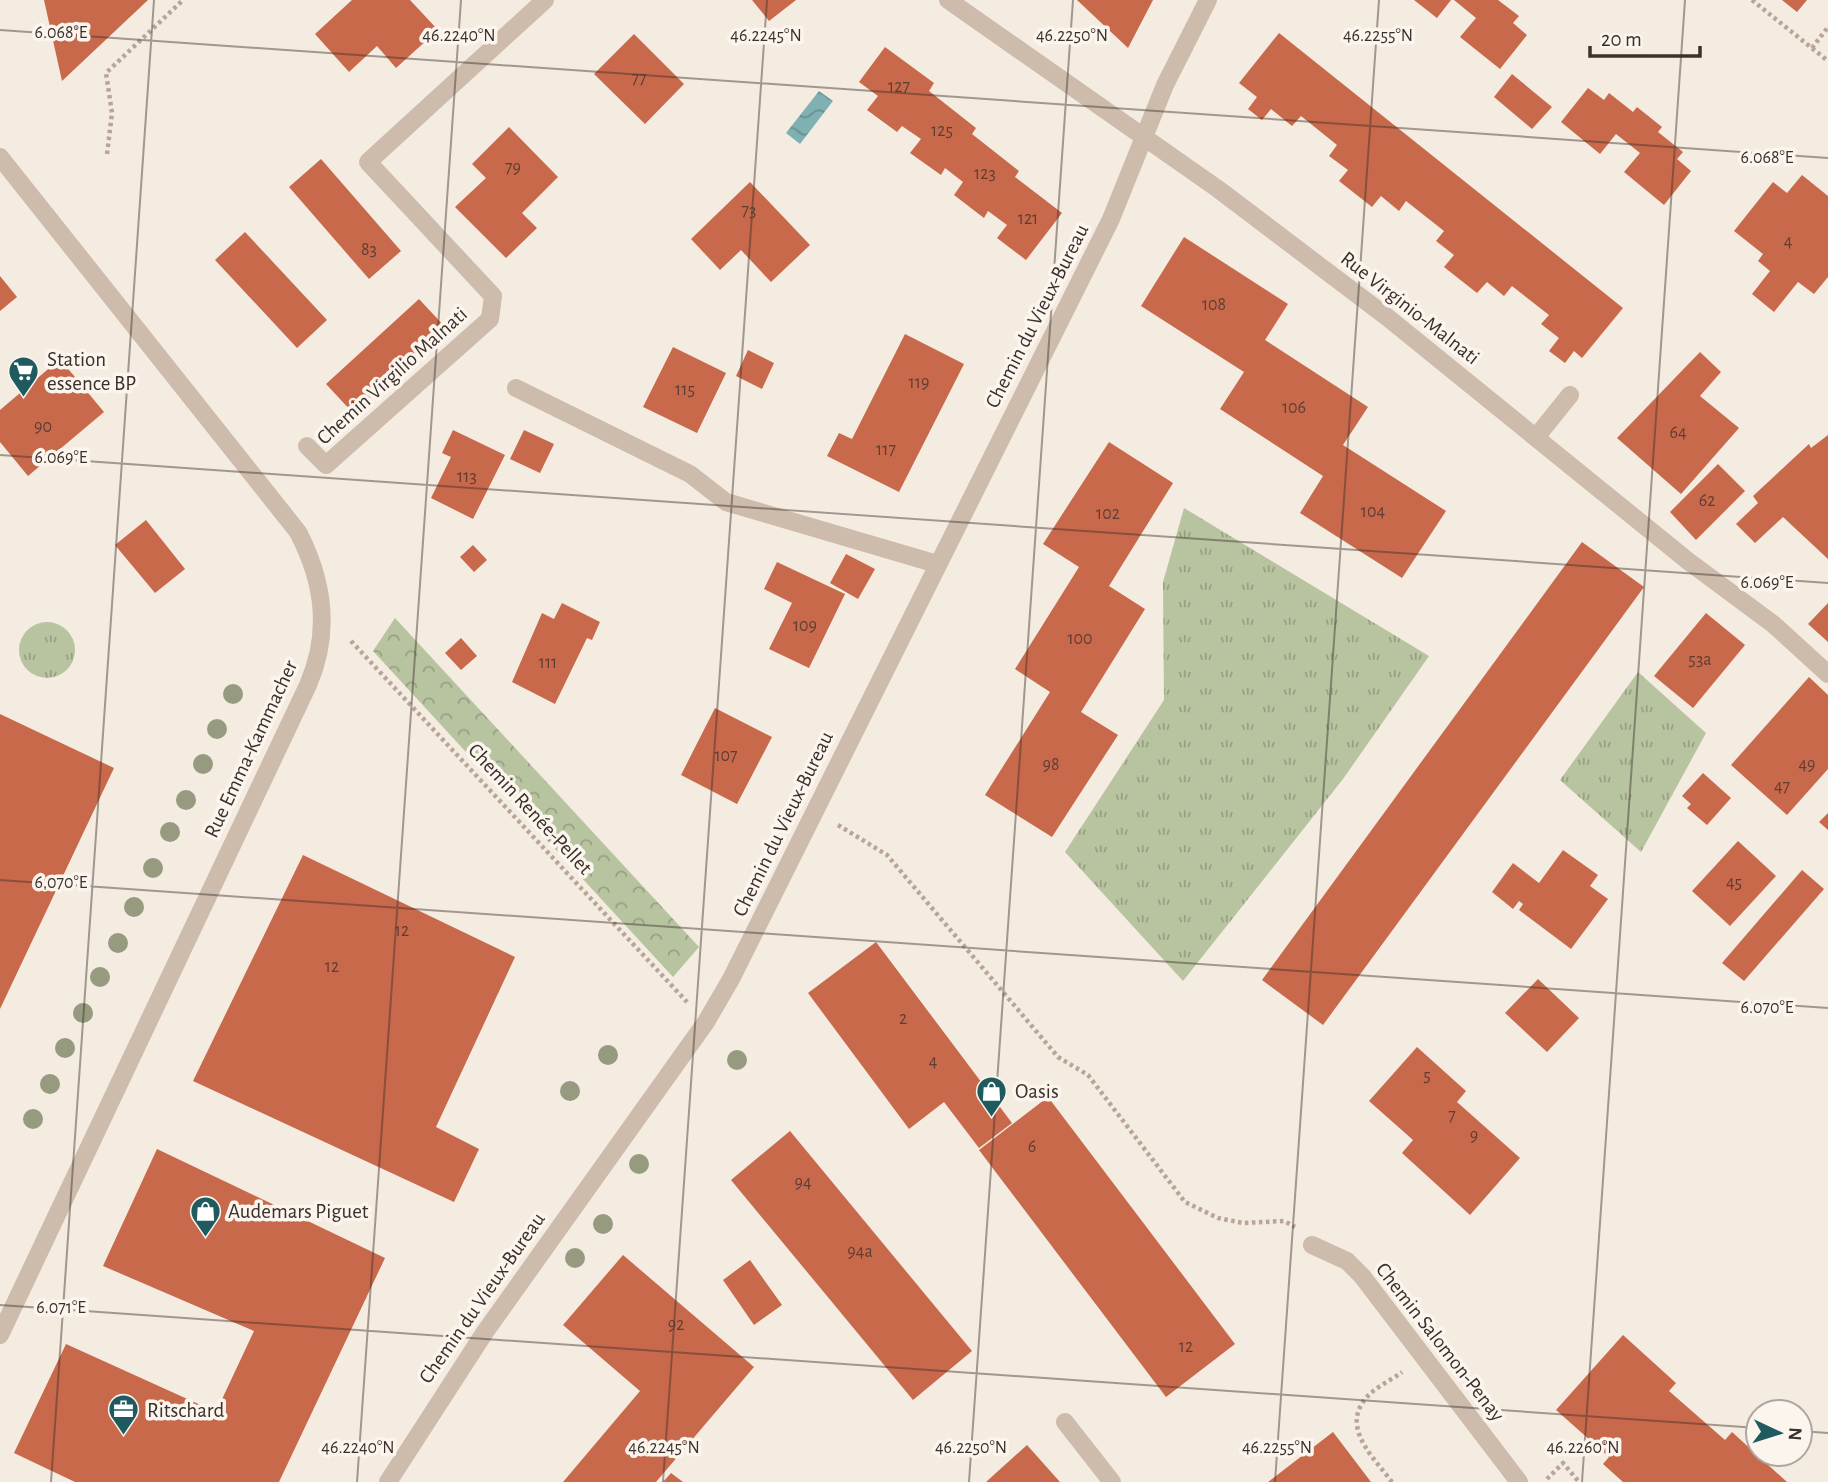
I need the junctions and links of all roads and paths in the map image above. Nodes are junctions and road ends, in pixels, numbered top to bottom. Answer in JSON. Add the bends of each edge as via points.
{"nodes":[{"id":1,"x":183,"y":0,"type":"edge"},
{"id":2,"x":545,"y":0,"type":"edge"},
{"id":3,"x":948,"y":0,"type":"edge"},
{"id":4,"x":1208,"y":0,"type":"edge"},
{"id":5,"x":1752,"y":0,"type":"edge"},
{"id":6,"x":1828,"y":27,"type":"edge"},
{"id":7,"x":1812,"y":48,"type":"junction"},
{"id":8,"x":1828,"y":61,"type":"edge"},
{"id":9,"x":1145,"y":141,"type":"junction"},
{"id":10,"x":107,"y":154,"type":"dead end"},
{"id":11,"x":0,"y":157,"type":"edge"},
{"id":12,"x":516,"y":388,"type":"dead end"},
{"id":13,"x":1570,"y":395,"type":"dead end"},
{"id":14,"x":1536,"y":436,"type":"junction"},
{"id":15,"x":307,"y":446,"type":"dead end"},
{"id":16,"x":937,"y":564,"type":"junction"},
{"id":17,"x":351,"y":641,"type":"dead end"},
{"id":18,"x":1828,"y":674,"type":"edge"},
{"id":19,"x":841,"y":827,"type":"dead end"},
{"id":20,"x":685,"y":999,"type":"dead end"},
{"id":21,"x":1312,"y":1245,"type":"joint"},
{"id":22,"x":0,"y":1335,"type":"edge"},
{"id":23,"x":1423,"y":1358,"type":"junction"},
{"id":24,"x":1065,"y":1422,"type":"dead end"},
{"id":25,"x":388,"y":1482,"type":"edge"},
{"id":26,"x":1112,"y":1482,"type":"edge"},
{"id":27,"x":1392,"y":1482,"type":"edge"},
{"id":28,"x":1520,"y":1482,"type":"edge"},
{"id":29,"x":1544,"y":1482,"type":"edge"},
{"id":30,"x":1579,"y":1482,"type":"edge"}],
"edges":[{"from":1,"to":10,"type":"path","via":[[106,74],[112,113]]},
{"from":2,"to":15,"type":"street","name":"Chemin Virgilio Malnati","via":[[368,162],[492,296],[490,319],[326,466]]},
{"from":3,"to":9,"type":"street","name":"Rue Virginio-Malnati"},
{"from":4,"to":9,"type":"street","name":"Chemin du Vieux-Bureau","via":[[1165,85]]},
{"from":5,"to":7,"type":"path"},
{"from":6,"to":7,"type":"path"},
{"from":7,"to":8,"type":"path"},
{"from":9,"to":14,"type":"street","name":"Rue Virginio-Malnati","via":[[1218,189]]},
{"from":9,"to":16,"type":"street","name":"Chemin du Vieux-Bureau","via":[[1106,231]]},
{"from":11,"to":22,"type":"street","name":"Rue Emma-Kammacher","via":[[299,532],[317,575],[323,611],[320,650],[308,685]]},
{"from":12,"to":16,"type":"street","via":[[690,474],[726,502]]},
{"from":13,"to":14,"type":"street"},
{"from":14,"to":18,"type":"street","name":"Rue Virginio-Malnati","via":[[1773,624]]},
{"from":16,"to":25,"type":"street","name":"Chemin du Vieux-Bureau","via":[[713,1011],[493,1321]]},
{"from":17,"to":20,"type":"path","name":"Chemin Renée-Pellet"},
{"from":19,"to":21,"type":"path","via":[[887,855],[1058,1057],[1088,1075],[1185,1202],[1243,1223],[1284,1221],[1299,1229]]},
{"from":21,"to":23,"type":"street","name":"Chemin Salomon-Penay","via":[[1347,1261],[1362,1276]]},
{"from":23,"to":27,"type":"path","via":[[1363,1400],[1355,1419],[1359,1438]]},
{"from":23,"to":28,"type":"street","name":"Chemin Salomon-Penay"},
{"from":24,"to":26,"type":"street"},
{"from":29,"to":30,"type":"path","via":[[1563,1463]]}]}
